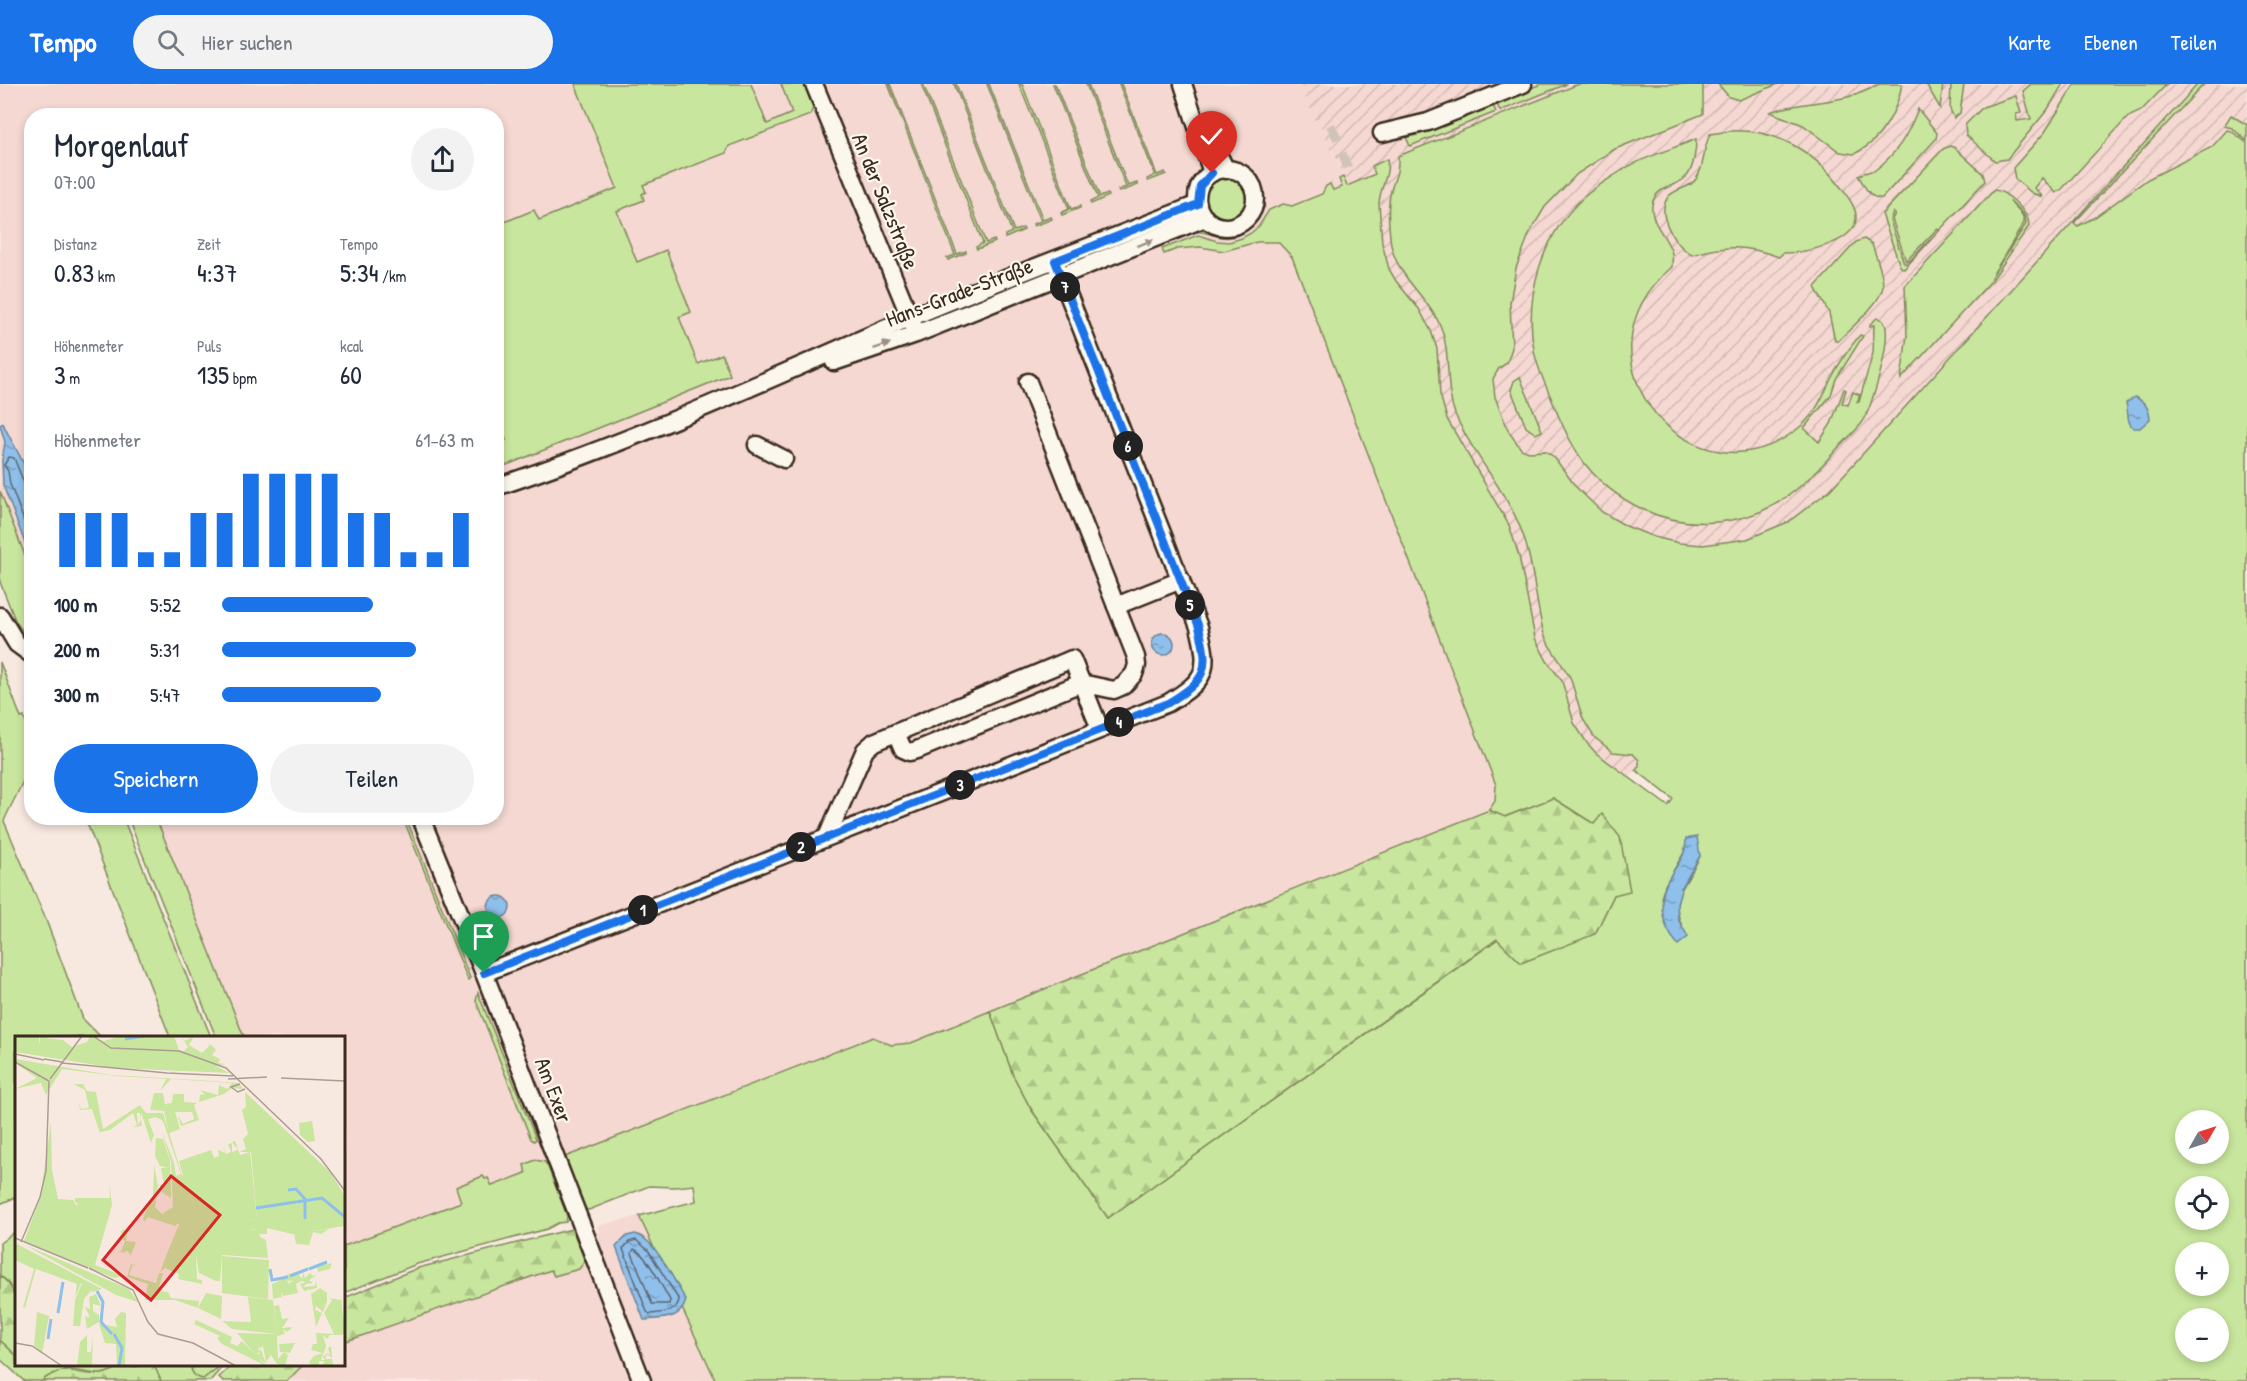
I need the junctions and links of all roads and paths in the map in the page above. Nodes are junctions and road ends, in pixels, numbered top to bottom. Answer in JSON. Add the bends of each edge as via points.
{"nodes":[{"id":1,"x":814,"y":84,"type":"edge"},
{"id":2,"x":1523,"y":84,"type":"edge"},
{"id":3,"x":1184,"y":86,"type":"edge"},
{"id":4,"x":1382,"y":133,"type":"dead end"},
{"id":5,"x":1219,"y":171,"type":"junction"},
{"id":6,"x":1201,"y":211,"type":"junction"},
{"id":7,"x":1058,"y":268,"type":"junction"},
{"id":8,"x":913,"y":326,"type":"junction"},
{"id":9,"x":1028,"y":382,"type":"dead end"},
{"id":10,"x":757,"y":445,"type":"dead end"},
{"id":11,"x":784,"y":459,"type":"dead end"},
{"id":12,"x":556,"y":467,"type":"junction"},
{"id":13,"x":504,"y":484,"type":"edge"},
{"id":14,"x":504,"y":492,"type":"edge"},
{"id":15,"x":1181,"y":580,"type":"junction"},
{"id":16,"x":1116,"y":606,"type":"junction"},
{"id":17,"x":0,"y":616,"type":"edge"},
{"id":18,"x":24,"y":649,"type":"edge"},
{"id":19,"x":1082,"y":683,"type":"junction"},
{"id":20,"x":1100,"y":729,"type":"junction"},
{"id":21,"x":896,"y":733,"type":"junction"},
{"id":22,"x":424,"y":825,"type":"edge"},
{"id":23,"x":827,"y":837,"type":"junction"},
{"id":24,"x":484,"y":973,"type":"junction"},
{"id":25,"x":642,"y":1381,"type":"edge"}],
"edges":[{"from":1,"to":8,"type":"street","name":"An der Salzstraße"},
{"from":2,"to":4,"type":"street","via":[[1428,122]]},
{"from":3,"to":5,"type":"street"},
{"from":5,"to":6,"type":"street","via":[[1200,186]]},
{"from":5,"to":6,"type":"street","via":[[1239,173],[1251,184],[1255,202],[1252,210],[1231,227],[1213,224]]},
{"from":6,"to":7,"type":"street","name":"Hans-Grade-Straße"},
{"from":7,"to":8,"type":"street","name":"Hans-Grade-Straße"},
{"from":7,"to":15,"type":"street"},
{"from":8,"to":12,"type":"street","name":"Hans-Grade-Straße"},
{"from":9,"to":16,"type":"street"},
{"from":10,"to":11,"type":"street"},
{"from":12,"to":13,"type":"street","name":"Hans-Grade-Straße"},
{"from":12,"to":14,"type":"street","name":"Hans-Grade-Straße"},
{"from":15,"to":16,"type":"street"},
{"from":15,"to":20,"type":"street","via":[[1199,627],[1205,653],[1203,675],[1188,691],[1168,703]]},
{"from":16,"to":19,"type":"street","via":[[1136,657],[1134,674],[1114,690]]},
{"from":17,"to":18,"type":"street"},
{"from":19,"to":20,"type":"street"},
{"from":19,"to":21,"type":"street","via":[[910,752],[903,749]]},
{"from":19,"to":21,"type":"street","via":[[1072,660]]},
{"from":20,"to":23,"type":"street"},
{"from":21,"to":23,"type":"street","via":[[865,750]]},
{"from":22,"to":24,"type":"street","name":"Am Exer"},
{"from":23,"to":24,"type":"street"},
{"from":24,"to":25,"type":"street","name":"Am Exer"}]}
